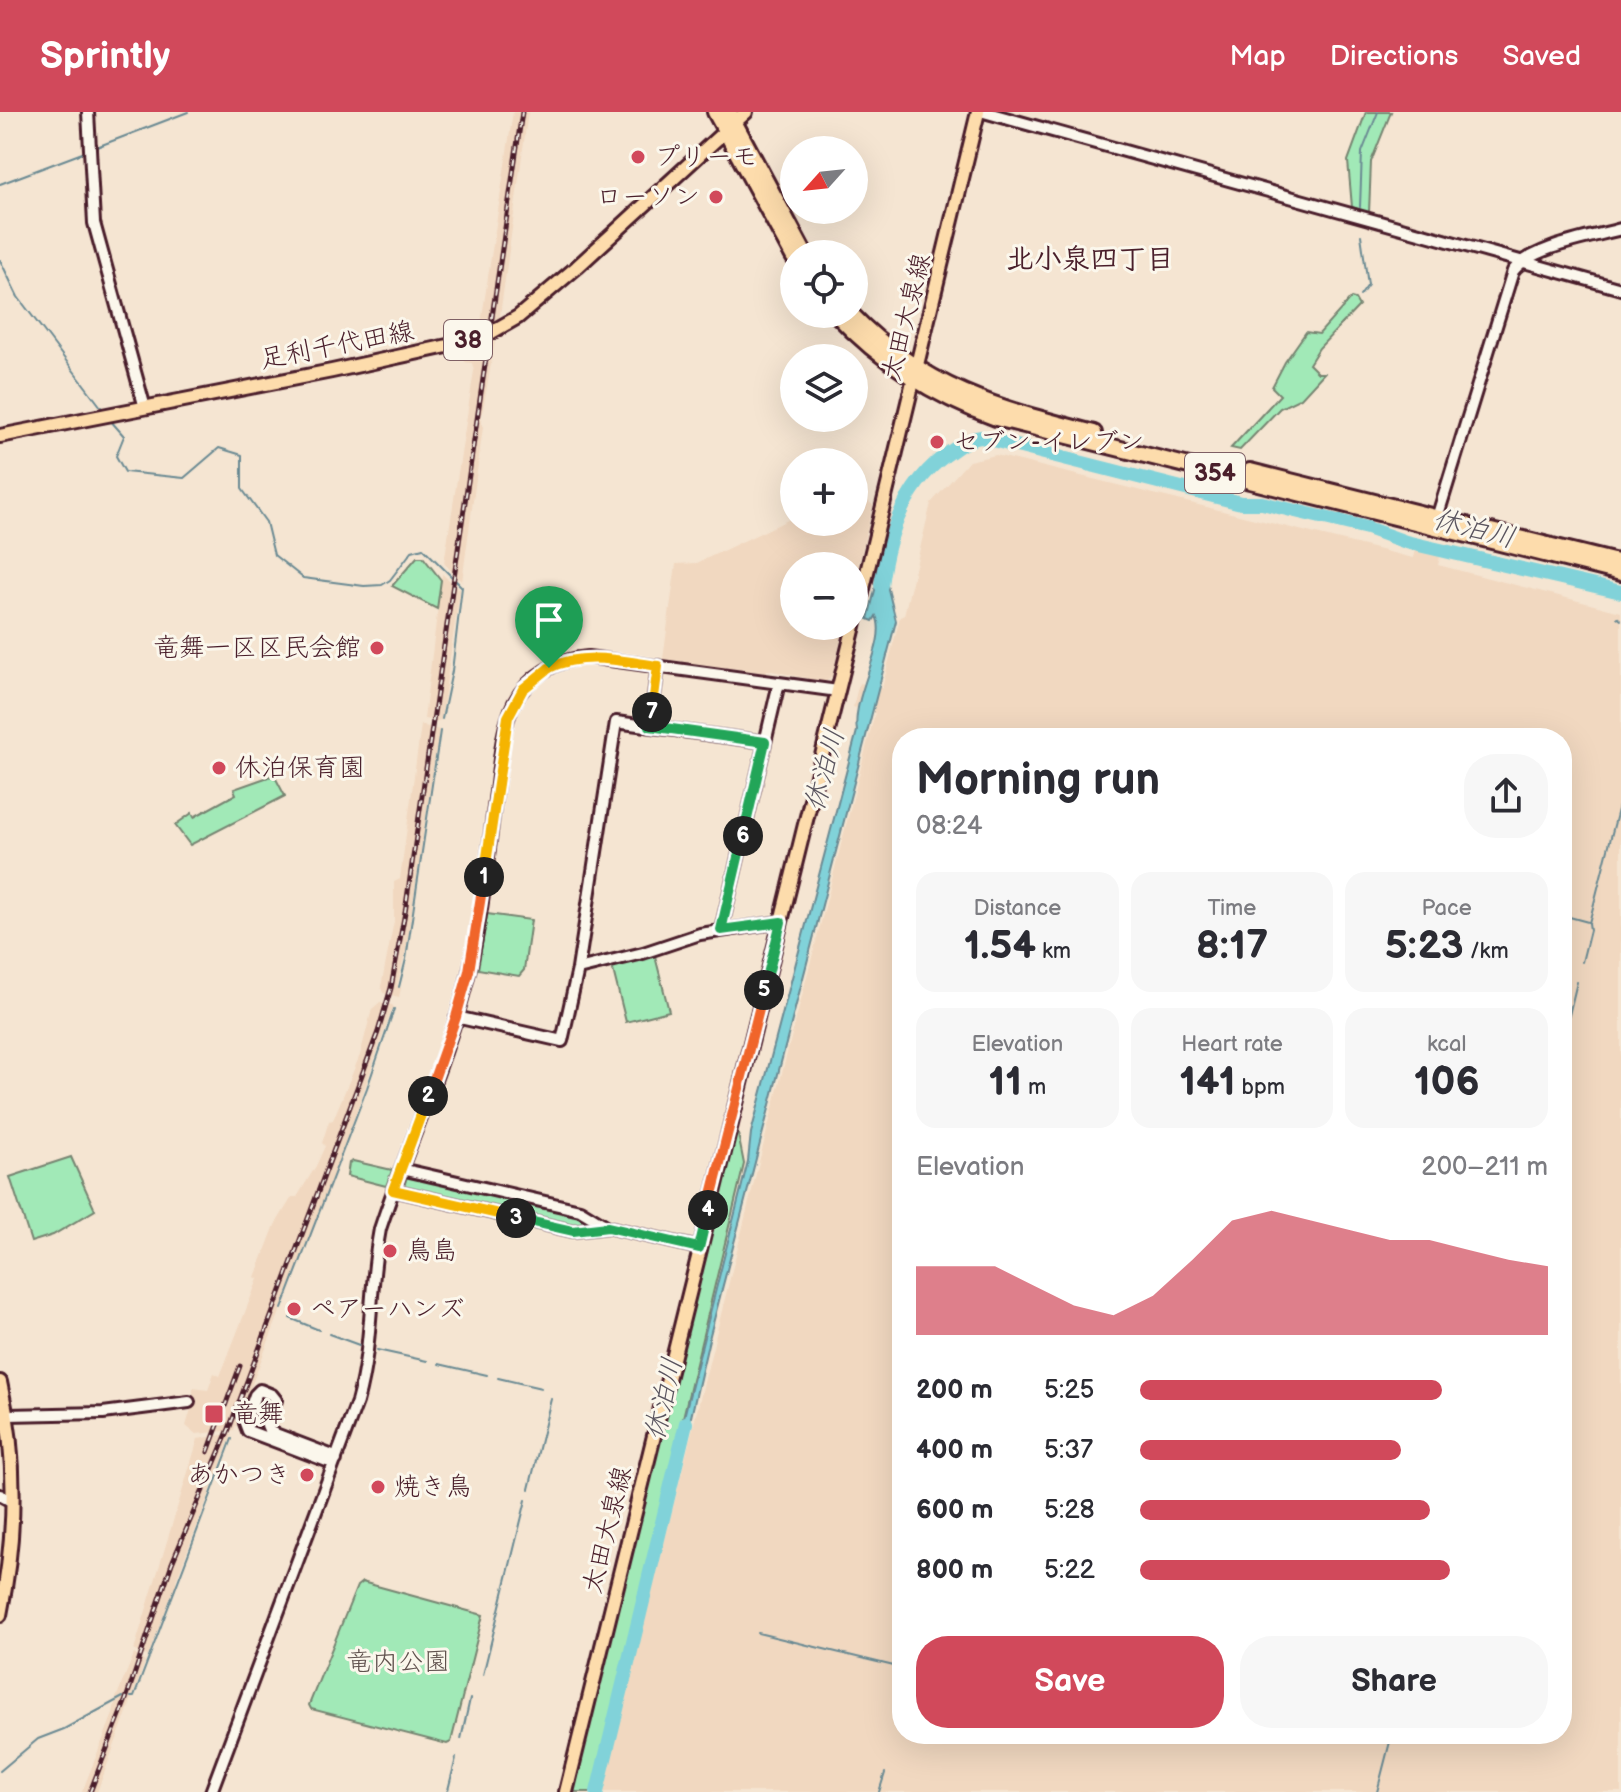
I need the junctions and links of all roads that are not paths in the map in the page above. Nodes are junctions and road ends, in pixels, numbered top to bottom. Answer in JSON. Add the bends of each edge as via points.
{"nodes":[{"id":1,"x":88,"y":112,"type":"edge"},
{"id":2,"x":715,"y":112,"type":"edge"},
{"id":3,"x":981,"y":112,"type":"edge"},
{"id":4,"x":734,"y":119,"type":"edge"},
{"id":5,"x":1621,"y":229,"type":"edge"},
{"id":6,"x":786,"y":240,"type":"edge"},
{"id":7,"x":798,"y":240,"type":"edge"},
{"id":8,"x":1523,"y":262,"type":"junction"},
{"id":9,"x":1621,"y":289,"type":"edge"},
{"id":10,"x":850,"y":328,"type":"edge"},
{"id":11,"x":865,"y":328,"type":"edge"},
{"id":12,"x":916,"y":375,"type":"junction"},
{"id":13,"x":145,"y":408,"type":"junction"},
{"id":14,"x":0,"y":436,"type":"edge"},
{"id":15,"x":1436,"y":522,"type":"junction"},
{"id":16,"x":1621,"y":563,"type":"edge"},
{"id":17,"x":868,"y":569,"type":"edge"},
{"id":18,"x":1621,"y":573,"type":"edge"},
{"id":19,"x":851,"y":640,"type":"edge"},
{"id":20,"x":658,"y":666,"type":"junction"},
{"id":21,"x":779,"y":683,"type":"junction"},
{"id":22,"x":838,"y":691,"type":"junction"},
{"id":23,"x":650,"y":726,"type":"junction"},
{"id":24,"x":765,"y":742,"type":"junction"},
{"id":25,"x":781,"y":922,"type":"junction"},
{"id":26,"x":721,"y":930,"type":"junction"},
{"id":27,"x":578,"y":969,"type":"junction"},
{"id":28,"x":456,"y":1017,"type":"junction"},
{"id":29,"x":401,"y":1169,"type":"junction"},
{"id":30,"x":393,"y":1190,"type":"junction"},
{"id":31,"x":608,"y":1227,"type":"junction"},
{"id":32,"x":699,"y":1248,"type":"junction"},
{"id":33,"x":0,"y":1382,"type":"edge"},
{"id":34,"x":189,"y":1402,"type":"dead end"},
{"id":35,"x":7,"y":1415,"type":"junction"},
{"id":36,"x":336,"y":1460,"type":"junction"},
{"id":37,"x":0,"y":1495,"type":"edge"},
{"id":38,"x":13,"y":1502,"type":"junction"},
{"id":39,"x":0,"y":1615,"type":"edge"},
{"id":40,"x":211,"y":1792,"type":"edge"},
{"id":41,"x":566,"y":1792,"type":"edge"}],
"edges":[{"from":1,"to":13,"type":"street","via":[[94,223]]},
{"from":2,"to":4,"type":"highway"},
{"from":3,"to":8,"type":"street"},
{"from":3,"to":12,"type":"main road","name":"太田大泉線"},
{"from":4,"to":6,"type":"highway"},
{"from":4,"to":7,"type":"highway"},
{"from":4,"to":13,"type":"main road","name":"足利千代田線","number":"38","via":[[577,267],[502,328],[452,345]]},
{"from":5,"to":8,"type":"street"},
{"from":8,"to":9,"type":"street"},
{"from":8,"to":15,"type":"street","via":[[1510,278]]},
{"from":10,"to":12,"type":"highway","number":"354","via":[[874,351]]},
{"from":11,"to":12,"type":"highway","number":"354"},
{"from":12,"to":15,"type":"highway","number":"354","via":[[1007,410]]},
{"from":12,"to":17,"type":"main road","name":"太田大泉線"},
{"from":13,"to":14,"type":"main road","name":"足利千代田線","number":"38"},
{"from":15,"to":16,"type":"highway","number":"354"},
{"from":15,"to":18,"type":"highway","number":"354"},
{"from":19,"to":22,"type":"main road","name":"太田大泉線"},
{"from":20,"to":21,"type":"street"},
{"from":20,"to":23,"type":"street"},
{"from":20,"to":28,"type":"street","via":[[574,659],[541,672],[518,697],[504,734],[475,943]]},
{"from":21,"to":22,"type":"street"},
{"from":21,"to":24,"type":"street"},
{"from":22,"to":25,"type":"main road","name":"太田大泉線"},
{"from":23,"to":24,"type":"street"},
{"from":23,"to":27,"type":"street","via":[[616,722]]},
{"from":24,"to":26,"type":"street"},
{"from":25,"to":26,"type":"street"},
{"from":25,"to":32,"type":"main road","name":"太田大泉線"},
{"from":26,"to":27,"type":"street"},
{"from":27,"to":28,"type":"street","via":[[562,1041]]},
{"from":28,"to":29,"type":"street"},
{"from":29,"to":30,"type":"street"},
{"from":29,"to":31,"type":"street","via":[[580,1210]]},
{"from":30,"to":31,"type":"street","via":[[573,1231]]},
{"from":30,"to":36,"type":"street","via":[[374,1257],[363,1380]]},
{"from":31,"to":32,"type":"street"},
{"from":32,"to":41,"type":"main road","name":"太田大泉線"},
{"from":33,"to":35,"type":"main road"},
{"from":34,"to":35,"type":"street","via":[[103,1413]]},
{"from":35,"to":38,"type":"main road"},
{"from":36,"to":36,"type":"street","via":[[248,1431],[245,1423],[257,1391],[275,1397],[270,1432]]},
{"from":36,"to":40,"type":"street"},
{"from":37,"to":38,"type":"street"},
{"from":38,"to":39,"type":"main road"}]}
